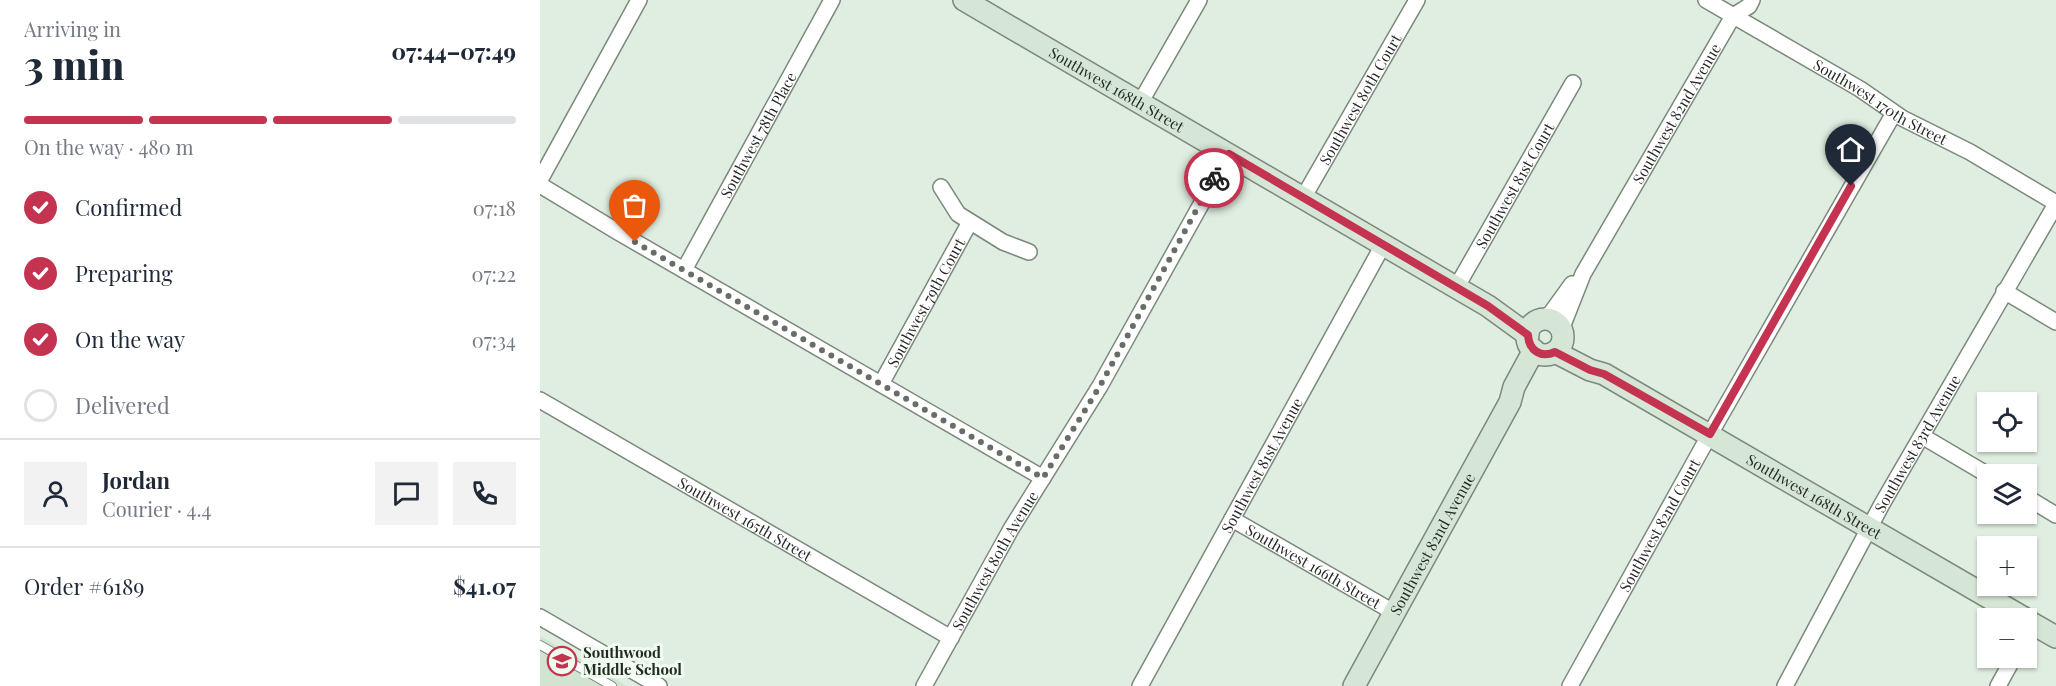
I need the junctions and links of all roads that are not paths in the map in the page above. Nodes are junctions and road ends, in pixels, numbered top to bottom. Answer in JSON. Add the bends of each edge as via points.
{"nodes":[{"id":1,"x":639,"y":0,"type":"edge"},
{"id":2,"x":832,"y":0,"type":"edge"},
{"id":3,"x":964,"y":0,"type":"edge"},
{"id":4,"x":1199,"y":0,"type":"edge"},
{"id":5,"x":1417,"y":0,"type":"edge"},
{"id":6,"x":1706,"y":0,"type":"edge"},
{"id":7,"x":1731,"y":0,"type":"edge"},
{"id":8,"x":1752,"y":0,"type":"edge"},
{"id":9,"x":991,"y":7,"type":"edge"},
{"id":10,"x":1733,"y":16,"type":"junction"},
{"id":11,"x":1573,"y":83,"type":"dead end"},
{"id":12,"x":1140,"y":103,"type":"junction"},
{"id":13,"x":1894,"y":113,"type":"junction"},
{"id":14,"x":1229,"y":154,"type":"junction"},
{"id":15,"x":540,"y":182,"type":"edge"},
{"id":16,"x":941,"y":187,"type":"dead end"},
{"id":17,"x":1303,"y":198,"type":"junction"},
{"id":18,"x":2056,"y":204,"type":"edge"},
{"id":19,"x":970,"y":222,"type":"junction"},
{"id":20,"x":1383,"y":245,"type":"junction"},
{"id":21,"x":1029,"y":252,"type":"dead end"},
{"id":22,"x":684,"y":270,"type":"junction"},
{"id":23,"x":1583,"y":274,"type":"junction"},
{"id":24,"x":1456,"y":288,"type":"junction"},
{"id":25,"x":2004,"y":291,"type":"junction"},
{"id":26,"x":2056,"y":322,"type":"edge"},
{"id":27,"x":1545,"y":338,"type":"junction"},
{"id":28,"x":881,"y":384,"type":"junction"},
{"id":29,"x":540,"y":400,"type":"edge"},
{"id":30,"x":1710,"y":434,"type":"junction"},
{"id":31,"x":1922,"y":436,"type":"junction"},
{"id":32,"x":1977,"y":468,"type":"edge"},
{"id":33,"x":1043,"y":478,"type":"junction"},
{"id":34,"x":2037,"y":504,"type":"edge"},
{"id":35,"x":2056,"y":515,"type":"edge"},
{"id":36,"x":1232,"y":519,"type":"junction"},
{"id":37,"x":1870,"y":528,"type":"junction"},
{"id":38,"x":2000,"y":608,"type":"edge"},
{"id":39,"x":1395,"y":613,"type":"junction"},
{"id":40,"x":540,"y":617,"type":"edge"},
{"id":41,"x":2037,"y":629,"type":"edge"},
{"id":42,"x":2056,"y":637,"type":"edge"},
{"id":43,"x":951,"y":638,"type":"junction"},
{"id":44,"x":540,"y":645,"type":"edge"},
{"id":45,"x":2008,"y":668,"type":"edge"},
{"id":46,"x":654,"y":685,"type":"edge"},
{"id":47,"x":612,"y":686,"type":"edge"},
{"id":48,"x":924,"y":686,"type":"edge"},
{"id":49,"x":1140,"y":686,"type":"edge"},
{"id":50,"x":1354,"y":686,"type":"edge"},
{"id":51,"x":1570,"y":686,"type":"edge"},
{"id":52,"x":1785,"y":686,"type":"edge"},
{"id":53,"x":1998,"y":686,"type":"edge"}],
"edges":[{"from":1,"to":15,"type":"street"},
{"from":2,"to":22,"type":"street","name":"Southwest 78th Place"},
{"from":3,"to":9,"type":"street","name":"Southwest 168th Street"},
{"from":4,"to":12,"type":"street"},
{"from":5,"to":17,"type":"street","name":"Southwest 80th Court"},
{"from":6,"to":10,"type":"street","name":"Southwest 170th Street"},
{"from":7,"to":10,"type":"street"},
{"from":8,"to":10,"type":"street","name":"Southwest 82nd Avenue"},
{"from":9,"to":12,"type":"street","name":"Southwest 168th Street"},
{"from":10,"to":13,"type":"street","name":"Southwest 170th Street","via":[[1860,89]]},
{"from":10,"to":23,"type":"street","name":"Southwest 82nd Avenue"},
{"from":11,"to":24,"type":"street","name":"Southwest 81st Court"},
{"from":12,"to":14,"type":"street","name":"Southwest 168th Street"},
{"from":13,"to":18,"type":"street","name":"Southwest 170th Street"},
{"from":13,"to":30,"type":"street","name":"Southwest 82nd Court"},
{"from":14,"to":17,"type":"street","name":"Southwest 168th Street"},
{"from":14,"to":33,"type":"street","name":"Southwest 80th Avenue","via":[[1100,386]]},
{"from":15,"to":22,"type":"street"},
{"from":16,"to":19,"type":"street","via":[[958,214]]},
{"from":17,"to":20,"type":"street","name":"Southwest 168th Street"},
{"from":18,"to":25,"type":"street","name":"Southwest 83rd Avenue"},
{"from":19,"to":21,"type":"street"},
{"from":19,"to":28,"type":"street","name":"Southwest 79th Court"},
{"from":20,"to":24,"type":"street","name":"Southwest 168th Street"},
{"from":20,"to":36,"type":"street","name":"Southwest 81st Avenue"},
{"from":22,"to":28,"type":"street"},
{"from":23,"to":27,"type":"street","name":"Southwest 82nd Avenue"},
{"from":23,"to":27,"type":"street","name":"Southwest 82nd Avenue","via":[[1551,313]]},
{"from":24,"to":27,"type":"street","name":"Southwest 168th Street"},
{"from":25,"to":26,"type":"street"},
{"from":25,"to":31,"type":"street","name":"Southwest 83rd Avenue"},
{"from":27,"to":30,"type":"street","name":"Southwest 168th Street","via":[[1590,370],[1604,374]]},
{"from":27,"to":39,"type":"street","name":"Southwest 82nd Avenue","via":[[1514,387],[1510,402]]},
{"from":28,"to":33,"type":"street"},
{"from":29,"to":43,"type":"street","name":"Southwest 165th Street"},
{"from":30,"to":37,"type":"street","name":"Southwest 168th Street"},
{"from":30,"to":51,"type":"street","name":"Southwest 82nd Court"},
{"from":31,"to":32,"type":"street"},
{"from":31,"to":37,"type":"street","name":"Southwest 83rd Avenue"},
{"from":33,"to":43,"type":"street","name":"Southwest 80th Avenue"},
{"from":34,"to":35,"type":"street"},
{"from":36,"to":39,"type":"street","name":"Southwest 166th Street"},
{"from":36,"to":49,"type":"street","name":"Southwest 81st Avenue"},
{"from":37,"to":38,"type":"street","name":"Southwest 168th Street"},
{"from":37,"to":52,"type":"street","name":"Southwest 83rd Avenue"},
{"from":39,"to":50,"type":"street","name":"Southwest 82nd Avenue"},
{"from":40,"to":46,"type":"street"},
{"from":41,"to":42,"type":"street","name":"Southwest 168th Street"},
{"from":43,"to":48,"type":"street","name":"Southwest 80th Avenue"},
{"from":44,"to":47,"type":"lane"},
{"from":45,"to":53,"type":"street"}]}
